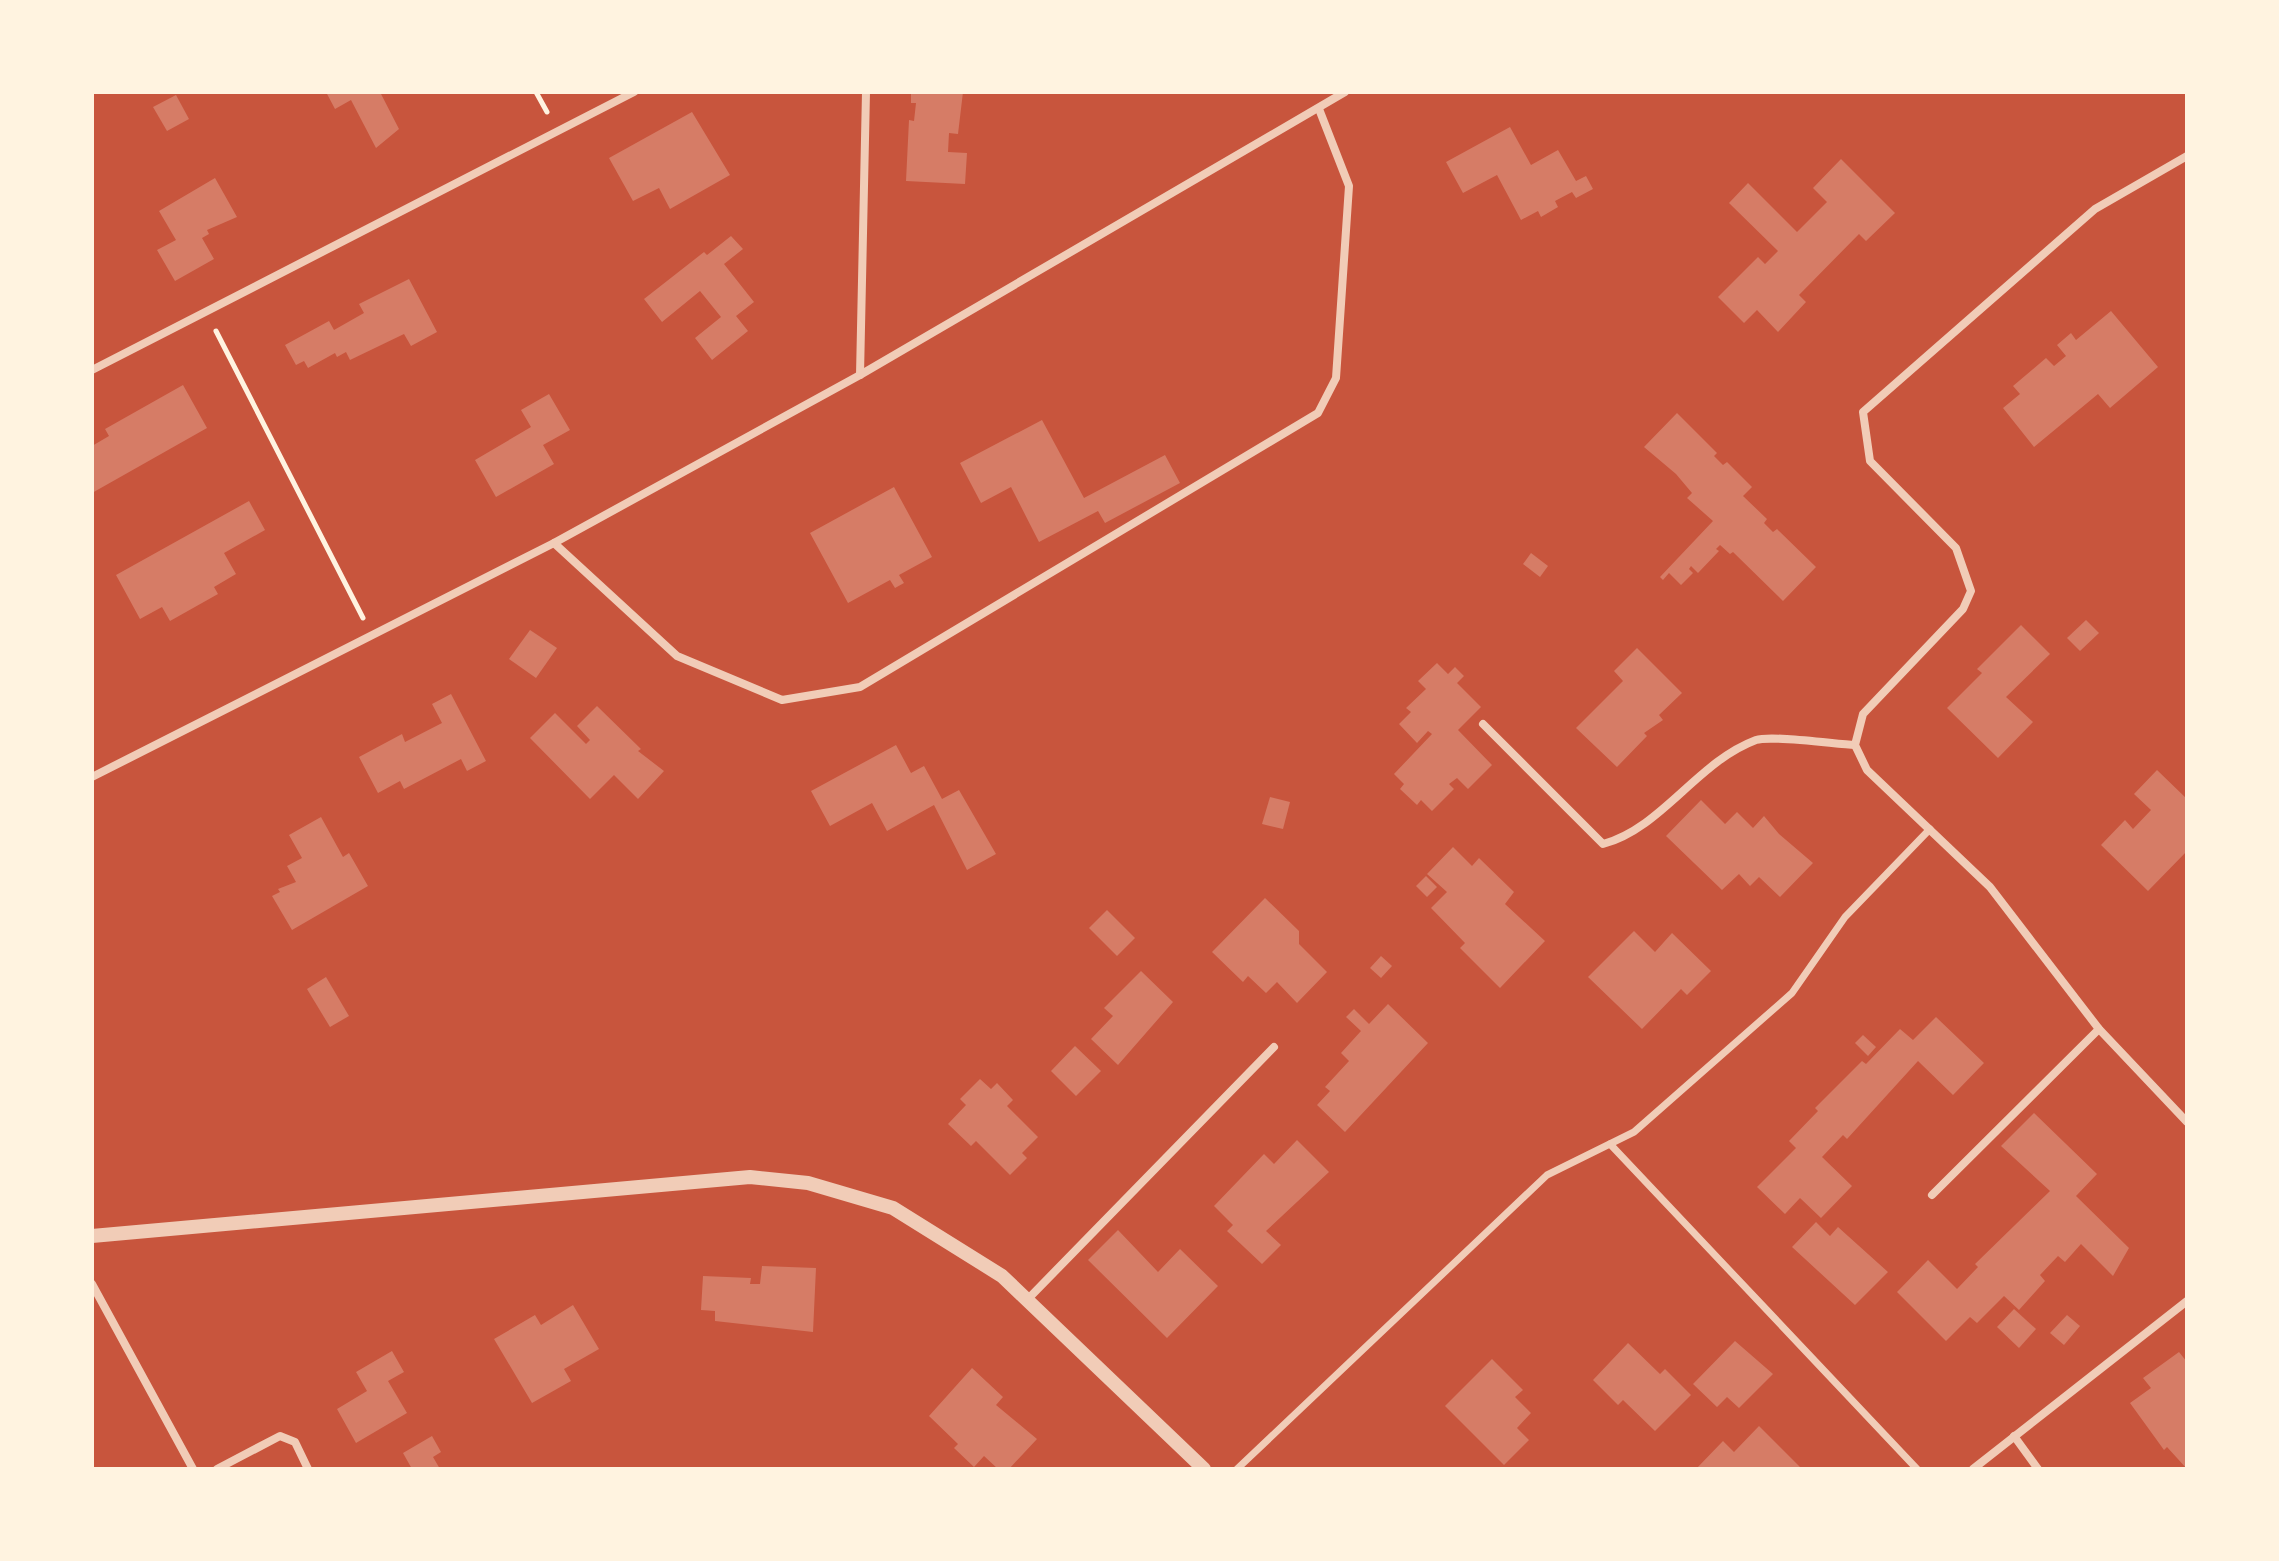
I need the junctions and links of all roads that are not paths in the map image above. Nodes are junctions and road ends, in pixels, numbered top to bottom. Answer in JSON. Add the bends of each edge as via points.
{"nodes":[{"id":1,"x":634,"y":92,"type":"edge"},
{"id":2,"x":866,"y":92,"type":"edge"},
{"id":3,"x":1345,"y":92,"type":"edge"},
{"id":4,"x":1338,"y":95,"type":"edge"},
{"id":5,"x":1319,"y":109,"type":"junction"},
{"id":6,"x":2187,"y":156,"type":"edge"},
{"id":7,"x":92,"y":370,"type":"edge"},
{"id":8,"x":860,"y":375,"type":"junction"},
{"id":9,"x":554,"y":543,"type":"junction"},
{"id":10,"x":1483,"y":724,"type":"dead end"},
{"id":11,"x":1855,"y":745,"type":"junction"},
{"id":12,"x":92,"y":777,"type":"edge"},
{"id":13,"x":1930,"y":829,"type":"junction"},
{"id":14,"x":2099,"y":1029,"type":"junction"},
{"id":15,"x":1274,"y":1047,"type":"dead end"},
{"id":16,"x":2187,"y":1122,"type":"edge"},
{"id":17,"x":1610,"y":1144,"type":"junction"},
{"id":18,"x":1932,"y":1195,"type":"dead end"},
{"id":19,"x":92,"y":1236,"type":"edge"},
{"id":20,"x":92,"y":1284,"type":"edge"},
{"id":21,"x":1027,"y":1300,"type":"junction"},
{"id":22,"x":2187,"y":1301,"type":"edge"},
{"id":23,"x":2014,"y":1436,"type":"junction"},
{"id":24,"x":193,"y":1469,"type":"edge"},
{"id":25,"x":217,"y":1469,"type":"edge"},
{"id":26,"x":308,"y":1469,"type":"edge"},
{"id":27,"x":1204,"y":1469,"type":"edge"},
{"id":28,"x":1237,"y":1469,"type":"edge"},
{"id":29,"x":1917,"y":1469,"type":"edge"},
{"id":30,"x":1973,"y":1469,"type":"edge"},
{"id":31,"x":2038,"y":1469,"type":"edge"}],
"edges":[{"from":1,"to":7,"type":"street"},
{"from":2,"to":8,"type":"street"},
{"from":3,"to":4,"type":"street"},
{"from":4,"to":5,"type":"street"},
{"from":5,"to":8,"type":"street"},
{"from":5,"to":9,"type":"street","via":[[1349,186],[1336,378],[1318,413],[860,687],[782,700],[677,656]]},
{"from":6,"to":11,"type":"street","via":[[2095,209],[1863,412],[1870,461],[1956,548],[1971,591],[1963,609],[1863,714]]},
{"from":8,"to":9,"type":"street"},
{"from":9,"to":12,"type":"street"},
{"from":10,"to":11,"type":"street","via":[[1603,844],[1627,837],[1704,770],[1758,739]]},
{"from":11,"to":13,"type":"street","via":[[1867,770]]},
{"from":13,"to":14,"type":"street","via":[[1990,887]]},
{"from":13,"to":17,"type":"street","via":[[1845,917],[1792,993],[1634,1132]]},
{"from":14,"to":16,"type":"street"},
{"from":14,"to":18,"type":"street"},
{"from":15,"to":21,"type":"street"},
{"from":17,"to":28,"type":"street","via":[[1547,1175]]},
{"from":17,"to":29,"type":"street"},
{"from":19,"to":21,"type":"street","via":[[750,1177],[808,1183],[893,1208],[1002,1276]]},
{"from":20,"to":24,"type":"street"},
{"from":21,"to":27,"type":"street"},
{"from":22,"to":23,"type":"street"},
{"from":23,"to":30,"type":"street"},
{"from":23,"to":31,"type":"street"},
{"from":25,"to":26,"type":"street","via":[[280,1436],[295,1442]]}]}
